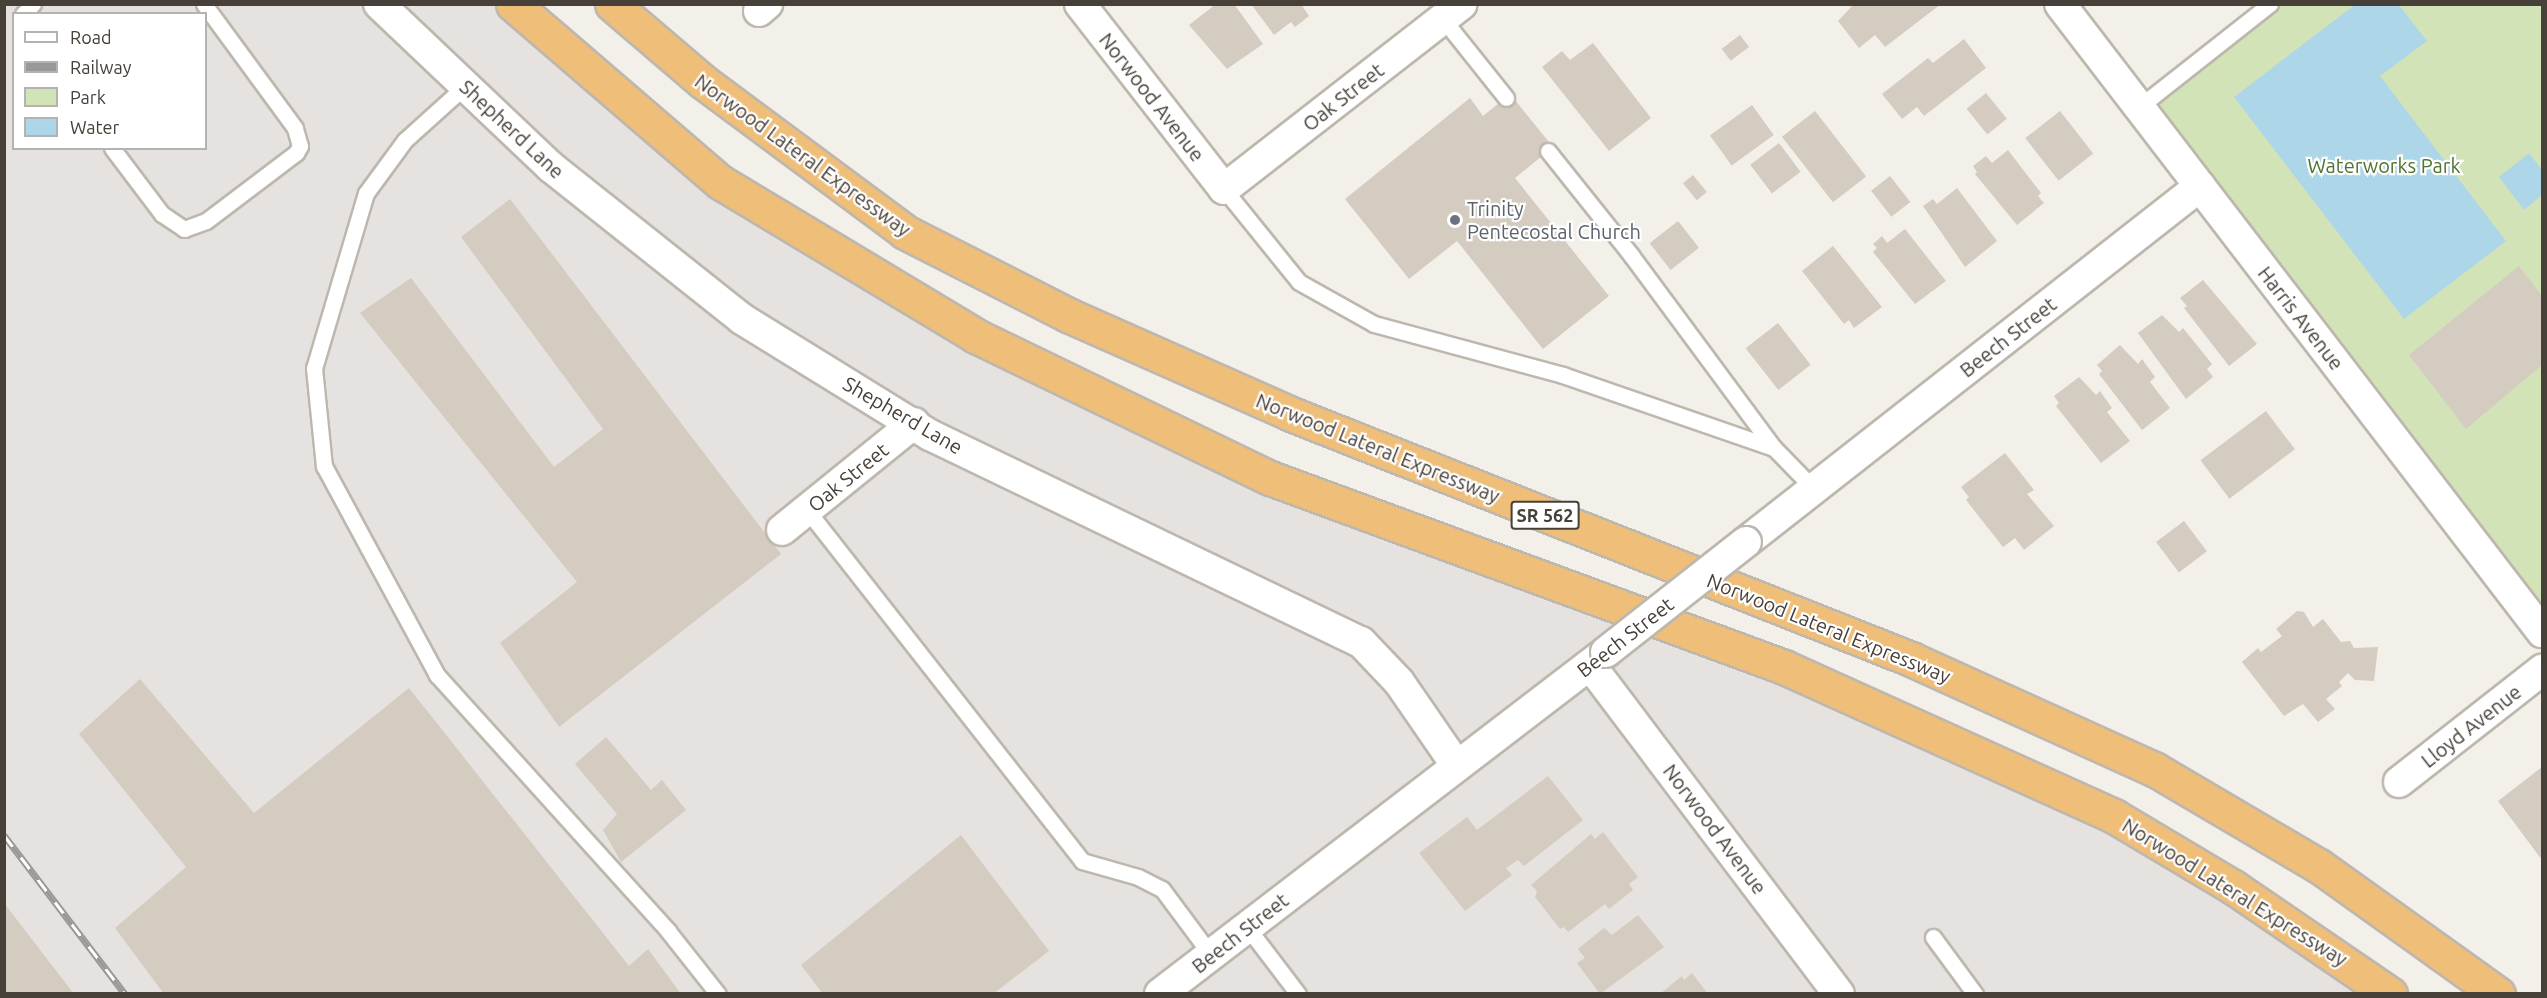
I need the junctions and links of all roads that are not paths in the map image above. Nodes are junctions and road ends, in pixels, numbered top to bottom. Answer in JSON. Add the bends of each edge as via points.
{"nodes":[{"id":1,"x":204,"y":4,"type":"edge"},
{"id":2,"x":379,"y":4,"type":"edge"},
{"id":3,"x":513,"y":4,"type":"edge"},
{"id":4,"x":612,"y":4,"type":"edge"},
{"id":5,"x":1080,"y":4,"type":"edge"},
{"id":6,"x":2060,"y":4,"type":"edge"},
{"id":7,"x":2270,"y":4,"type":"edge"},
{"id":8,"x":1452,"y":12,"type":"edge"},
{"id":9,"x":465,"y":86,"type":"junction"},
{"id":10,"x":1506,"y":98,"type":"dead end"},
{"id":11,"x":2139,"y":107,"type":"junction"},
{"id":12,"x":114,"y":150,"type":"edge"},
{"id":13,"x":1548,"y":151,"type":"dead end"},
{"id":14,"x":2200,"y":186,"type":"junction"},
{"id":15,"x":1224,"y":189,"type":"junction"},
{"id":16,"x":914,"y":423,"type":"junction"},
{"id":17,"x":1774,"y":448,"type":"junction"},
{"id":18,"x":1814,"y":489,"type":"junction"},
{"id":19,"x":807,"y":510,"type":"junction"},
{"id":20,"x":782,"y":530,"type":"dead end"},
{"id":21,"x":2542,"y":632,"type":"edge"},
{"id":22,"x":1598,"y":658,"type":"junction"},
{"id":23,"x":2542,"y":670,"type":"edge"},
{"id":24,"x":1457,"y":766,"type":"junction"},
{"id":25,"x":2399,"y":782,"type":"dead end"},
{"id":26,"x":1247,"y":927,"type":"junction"},
{"id":27,"x":1934,"y":937,"type":"dead end"},
{"id":28,"x":1211,"y":955,"type":"junction"},
{"id":29,"x":718,"y":993,"type":"edge"},
{"id":30,"x":1160,"y":993,"type":"edge"},
{"id":31,"x":1298,"y":993,"type":"edge"},
{"id":32,"x":1839,"y":993,"type":"edge"},
{"id":33,"x":1976,"y":993,"type":"edge"},
{"id":34,"x":2390,"y":993,"type":"edge"},
{"id":35,"x":2498,"y":993,"type":"edge"}],
"edges":[{"from":1,"to":12,"type":"lane","via":[[295,128],[300,146],[296,153],[206,222],[184,229],[162,214]]},
{"from":2,"to":9,"type":"street","name":"Shepherd Lane"},
{"from":3,"to":34,"type":"highway","name":"Norwood Lateral Expressway","via":[[720,182],[976,336],[1270,478],[1784,667],[2092,806],[2233,887]]},
{"from":4,"to":35,"type":"highway","name":"Norwood Lateral Expressway","number":"SR 562","via":[[702,81],[905,232],[1068,315],[1291,414],[1911,659],[2154,769],[2319,866]]},
{"from":5,"to":15,"type":"street","name":"Norwood Avenue"},
{"from":6,"to":11,"type":"street","name":"Harris Avenue"},
{"from":7,"to":11,"type":"lane"},
{"from":8,"to":10,"type":"lane"},
{"from":8,"to":15,"type":"street","name":"Oak Street"},
{"from":9,"to":16,"type":"street","name":"Shepherd Lane","via":[[551,167],[742,319]]},
{"from":9,"to":29,"type":"lane","via":[[405,140],[366,193],[314,368],[324,466],[437,675],[669,931]]},
{"from":11,"to":14,"type":"street","name":"Harris Avenue"},
{"from":13,"to":17,"type":"lane","via":[[1632,255]]},
{"from":14,"to":18,"type":"street","name":"Beech Street"},
{"from":14,"to":21,"type":"street","name":"Harris Avenue"},
{"from":15,"to":17,"type":"lane","via":[[1299,282],[1374,324],[1563,375]]},
{"from":16,"to":19,"type":"street","name":"Oak Street"},
{"from":16,"to":24,"type":"street","name":"Shepherd Lane","via":[[930,435],[1361,642],[1399,682]]},
{"from":17,"to":18,"type":"lane"},
{"from":18,"to":22,"type":"street","name":"Beech Street","bridge":true},
{"from":19,"to":20,"type":"street","name":"Oak Street"},
{"from":19,"to":28,"type":"lane","via":[[1082,861],[1138,876],[1162,889]]},
{"from":22,"to":24,"type":"street","name":"Beech Street"},
{"from":22,"to":32,"type":"street","name":"Norwood Avenue"},
{"from":23,"to":25,"type":"street","name":"Lloyd Avenue"},
{"from":24,"to":26,"type":"street","name":"Beech Street"},
{"from":26,"to":28,"type":"street","name":"Beech Street"},
{"from":26,"to":31,"type":"lane"},
{"from":27,"to":33,"type":"lane"},
{"from":28,"to":30,"type":"street","name":"Beech Street"}]}
